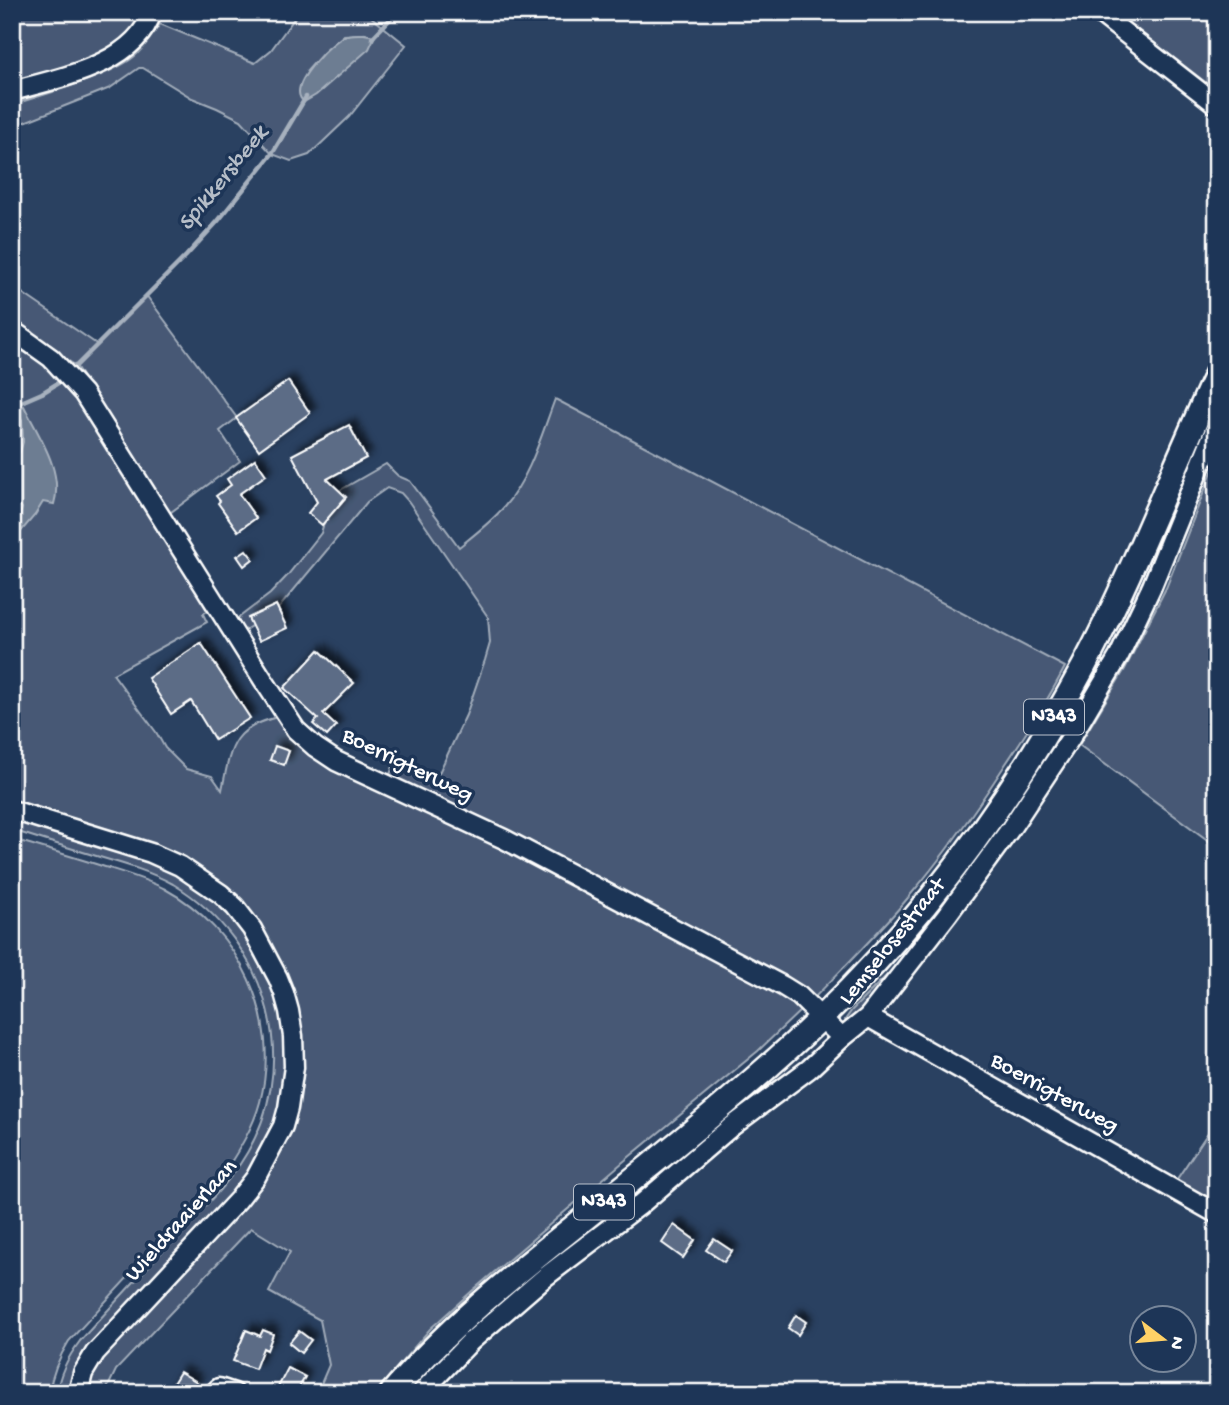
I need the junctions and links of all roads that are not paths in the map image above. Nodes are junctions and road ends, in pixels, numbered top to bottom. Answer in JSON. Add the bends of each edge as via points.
{"nodes":[{"id":1,"x":152,"y":12,"type":"edge"},
{"id":2,"x":1098,"y":12,"type":"edge"},
{"id":3,"x":12,"y":91,"type":"edge"},
{"id":4,"x":1217,"y":105,"type":"edge"},
{"id":5,"x":12,"y":330,"type":"edge"},
{"id":6,"x":1217,"y":373,"type":"edge"},
{"id":7,"x":1217,"y":425,"type":"edge"},
{"id":8,"x":12,"y":810,"type":"edge"},
{"id":9,"x":868,"y":1017,"type":"junction"},
{"id":10,"x":822,"y":1018,"type":"junction"},
{"id":11,"x":842,"y":1038,"type":"junction"},
{"id":12,"x":1217,"y":1214,"type":"edge"},
{"id":13,"x":78,"y":1393,"type":"edge"},
{"id":14,"x":214,"y":1393,"type":"edge"},
{"id":15,"x":234,"y":1393,"type":"edge"},
{"id":16,"x":392,"y":1393,"type":"edge"},
{"id":17,"x":421,"y":1393,"type":"edge"}],
"edges":[{"from":1,"to":3,"type":"street","via":[[124,51],[100,64]]},
{"from":2,"to":4,"type":"street"},
{"from":5,"to":10,"type":"street","name":"Boerrigterweg","via":[[51,358],[83,393],[296,730],[315,747],[503,839],[783,986]]},
{"from":6,"to":10,"type":"main road","number":"N343","via":[[1108,617],[1026,766],[928,901]]},
{"from":7,"to":9,"type":"street","name":"Lemselosestraat","via":[[1152,586],[1112,668],[1011,828]]},
{"from":8,"to":13,"type":"street","name":"Wieldraaierlaan","via":[[151,853],[221,894],[252,929],[278,978],[293,1036],[288,1108],[256,1177],[95,1353]]},
{"from":9,"to":11,"type":"street","name":"Lemselosestraat"},
{"from":9,"to":12,"type":"street","name":"Boerrigterweg"},
{"from":10,"to":11,"type":"street","name":"Boerrigterweg"},
{"from":10,"to":16,"type":"main road","number":"N343","via":[[749,1084],[512,1277],[456,1326]]},
{"from":11,"to":17,"type":"street","name":"Lemselosestraat","via":[[545,1277],[470,1342]]},
{"from":14,"to":15,"type":"street","via":[[219,1388]]}]}
